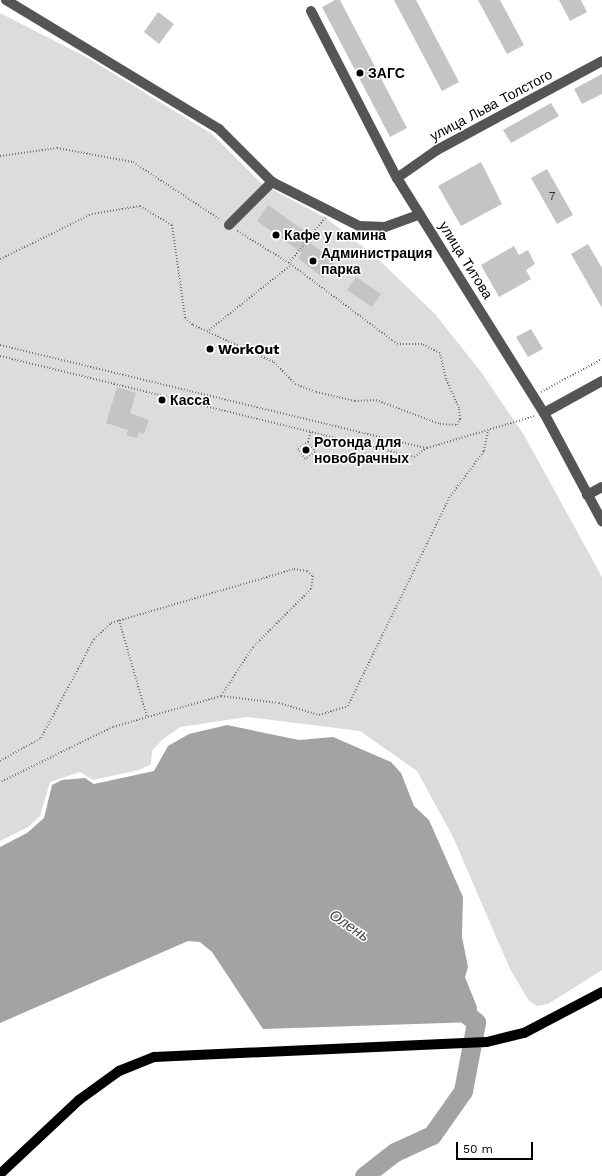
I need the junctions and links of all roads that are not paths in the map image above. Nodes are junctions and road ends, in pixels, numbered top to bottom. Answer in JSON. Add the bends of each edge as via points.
{"nodes":[{"id":1,"x":6,"y":0,"type":"edge"},
{"id":2,"x":311,"y":11,"type":"dead end"},
{"id":3,"x":602,"y":61,"type":"edge"},
{"id":4,"x":397,"y":178,"type":"junction"},
{"id":5,"x":272,"y":182,"type":"junction"},
{"id":6,"x":420,"y":214,"type":"junction"},
{"id":7,"x":229,"y":225,"type":"road end"},
{"id":8,"x":602,"y":381,"type":"edge"},
{"id":9,"x":544,"y":413,"type":"junction"},
{"id":10,"x":602,"y":486,"type":"edge"},
{"id":11,"x":587,"y":495,"type":"junction"},
{"id":12,"x":602,"y":521,"type":"edge"},
{"id":13,"x":602,"y":992,"type":"edge"},
{"id":14,"x":0,"y":1174,"type":"edge"}],
"edges":[{"from":1,"to":5,"type":"street","via":[[220,129]]},
{"from":2,"to":4,"type":"street","name":"улица Титова"},
{"from":3,"to":4,"type":"street","name":"улица Льва Толстого","via":[[437,150]]},
{"from":4,"to":6,"type":"street","name":"улица Титова"},
{"from":5,"to":6,"type":"street","via":[[359,226],[385,227]]},
{"from":5,"to":7,"type":"street"},
{"from":6,"to":9,"type":"street","name":"улица Титова","via":[[476,301],[531,397]]},
{"from":8,"to":9,"type":"street"},
{"from":9,"to":11,"type":"street","name":"улица Титова"},
{"from":10,"to":11,"type":"street"},
{"from":11,"to":12,"type":"street","name":"улица Титова"},
{"from":13,"to":14,"type":"main road","via":[[524,1033],[487,1042],[154,1057],[119,1071],[79,1100]]}]}
